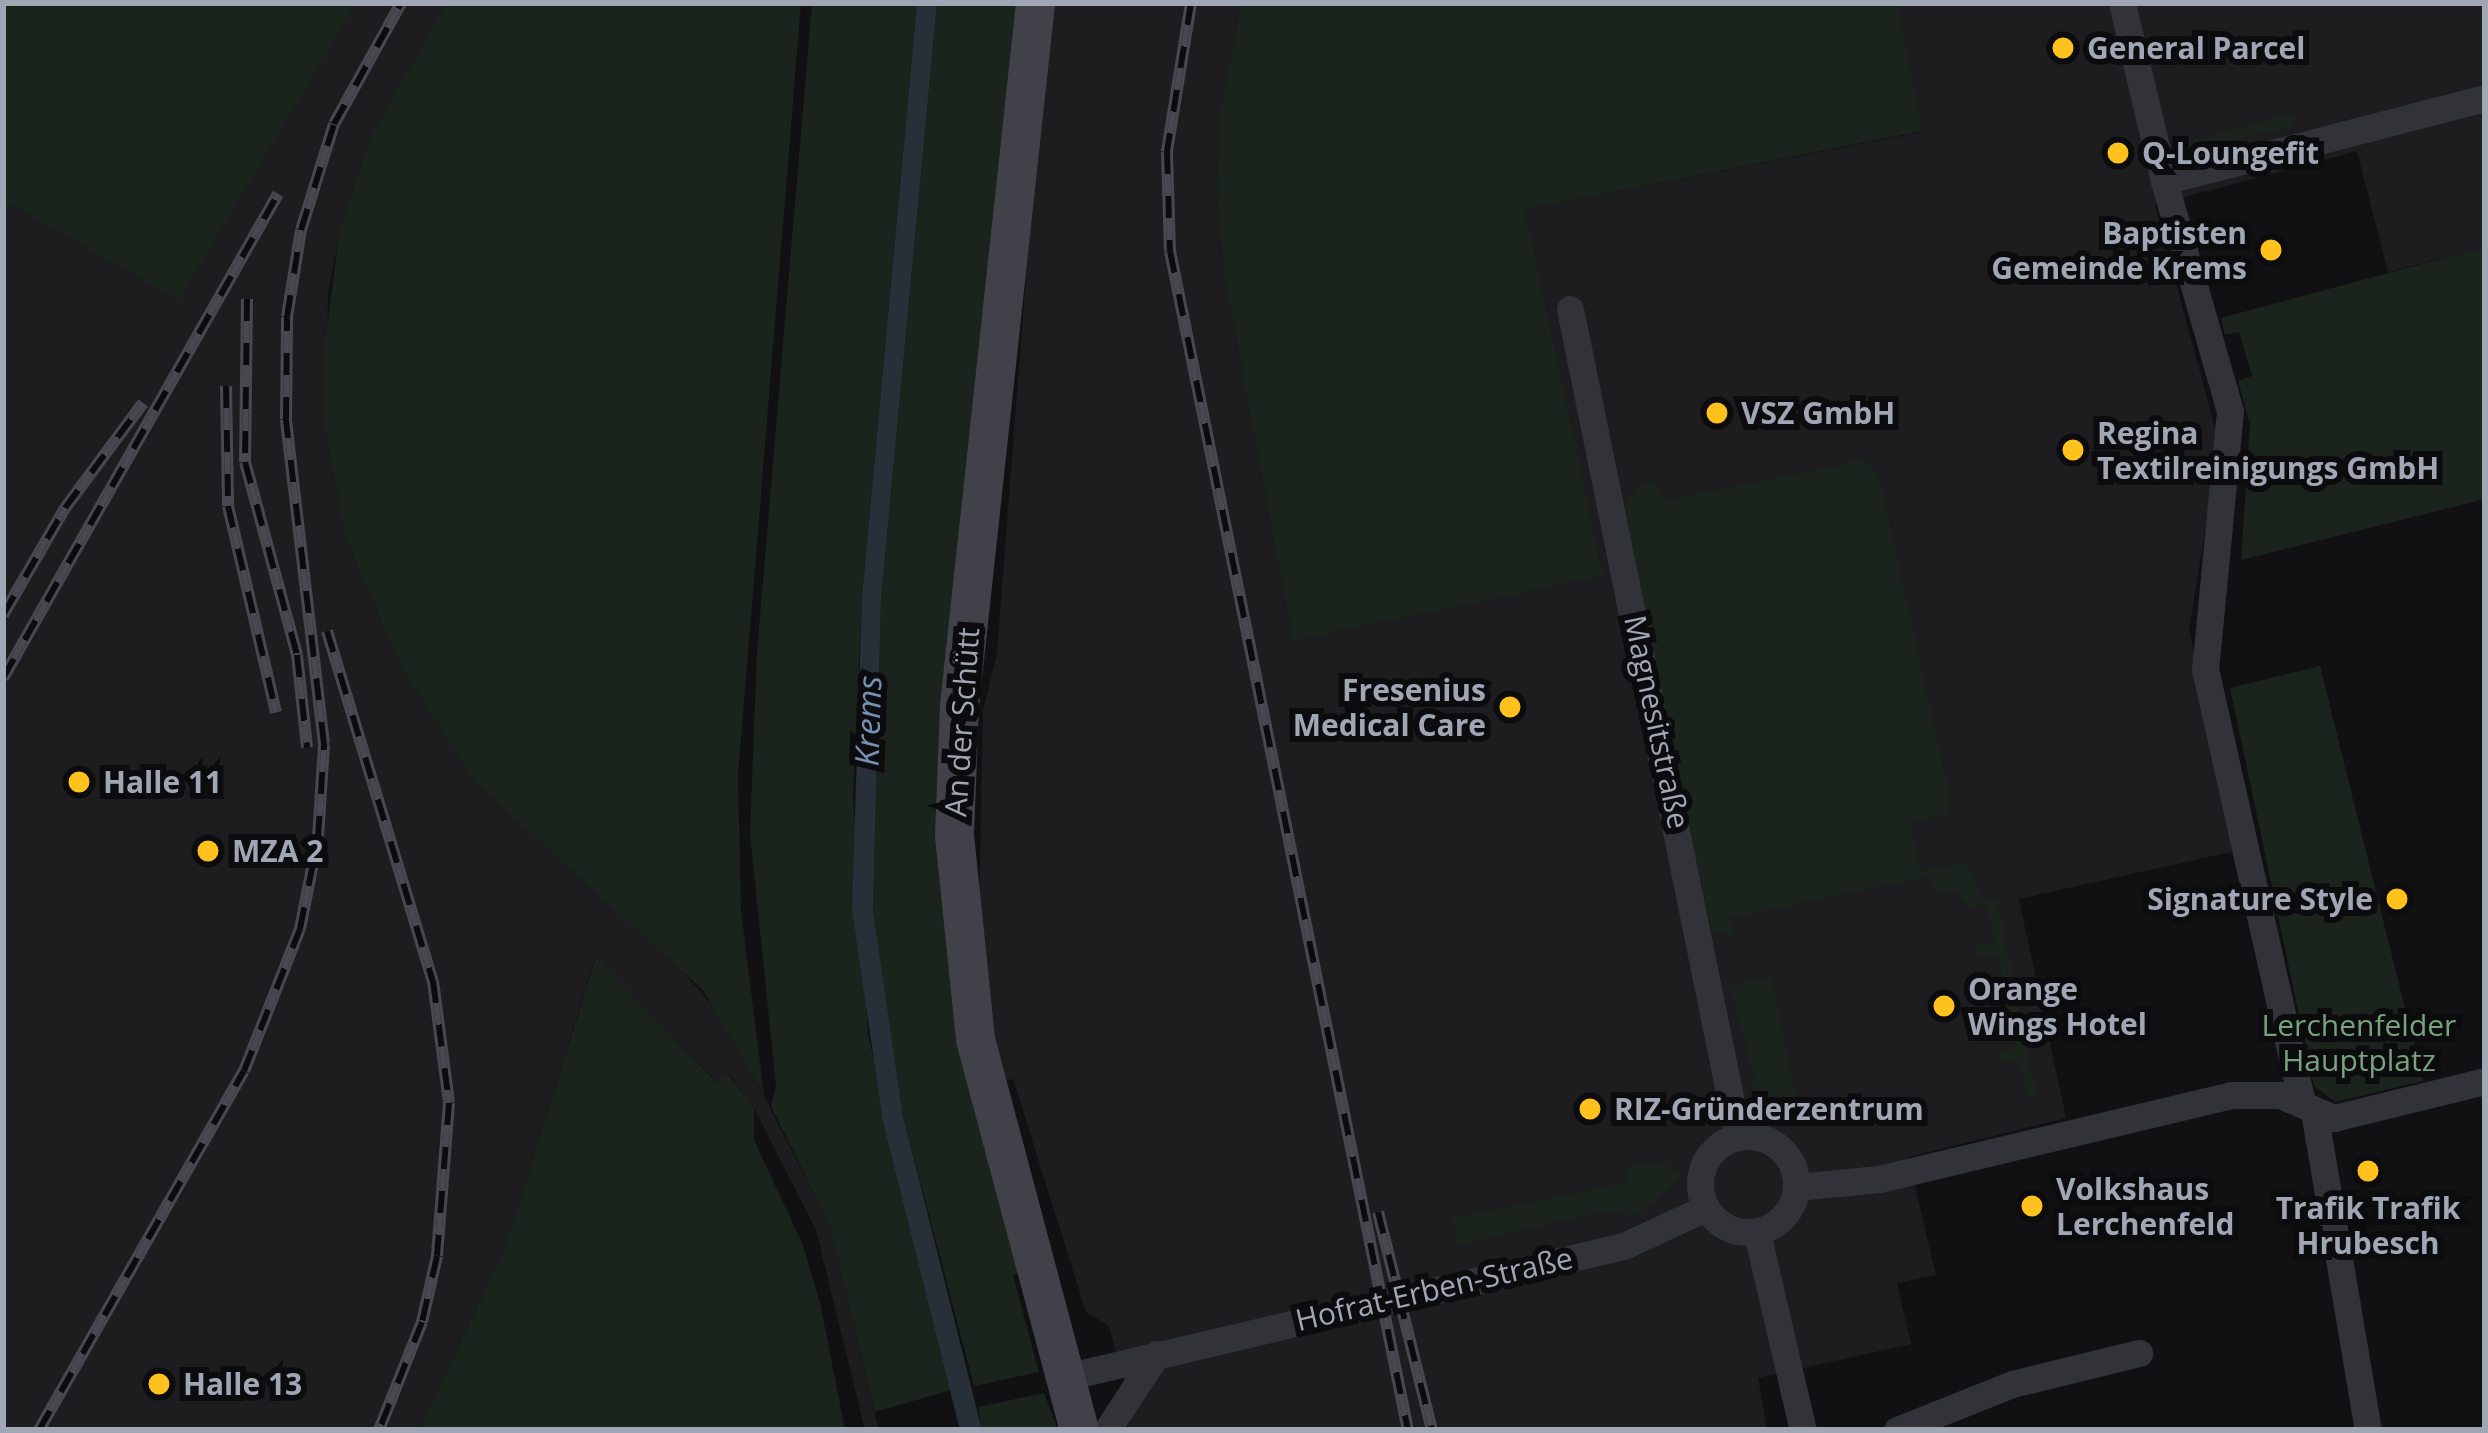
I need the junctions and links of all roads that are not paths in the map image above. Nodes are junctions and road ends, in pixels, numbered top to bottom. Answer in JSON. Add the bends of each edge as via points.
{"nodes":[{"id":1,"x":1035,"y":3,"type":"edge"},
{"id":2,"x":2122,"y":3,"type":"edge"},
{"id":3,"x":2485,"y":98,"type":"edge"},
{"id":4,"x":2164,"y":181,"type":"junction"},
{"id":5,"x":1570,"y":309,"type":"dead end"},
{"id":6,"x":2485,"y":1081,"type":"edge"},
{"id":7,"x":2308,"y":1108,"type":"junction"},
{"id":8,"x":1738,"y":1136,"type":"junction"},
{"id":9,"x":1797,"y":1187,"type":"junction"},
{"id":10,"x":1705,"y":1208,"type":"junction"},
{"id":11,"x":1757,"y":1233,"type":"junction"},
{"id":12,"x":2139,"y":1353,"type":"dead end"},
{"id":13,"x":1156,"y":1354,"type":"junction"},
{"id":14,"x":1070,"y":1376,"type":"junction"},
{"id":15,"x":1078,"y":1430,"type":"edge"},
{"id":16,"x":1107,"y":1430,"type":"edge"},
{"id":17,"x":1803,"y":1430,"type":"edge"},
{"id":18,"x":1897,"y":1430,"type":"edge"},
{"id":19,"x":2368,"y":1430,"type":"edge"}],
"edges":[{"from":1,"to":14,"type":"street","name":"An der Schütt","via":[[1008,309],[959,705],[954,835],[974,1039]]},
{"from":2,"to":4,"type":"street"},
{"from":3,"to":4,"type":"street"},
{"from":4,"to":7,"type":"street","via":[[2230,411],[2205,669]]},
{"from":5,"to":8,"type":"street","name":"Magnesitstraße"},
{"from":6,"to":7,"type":"street","via":[[2334,1118]]},
{"from":7,"to":9,"type":"street","via":[[2256,1091],[1879,1179]]},
{"from":7,"to":19,"type":"street"},
{"from":8,"to":9,"type":"street","via":[[1780,1148]]},
{"from":8,"to":10,"type":"street","via":[[1703,1166]]},
{"from":9,"to":11,"type":"street","via":[[1777,1224]]},
{"from":10,"to":11,"type":"street","via":[[1718,1224]]},
{"from":10,"to":13,"type":"street","name":"Hofrat-Erben-Straße","via":[[1624,1246]]},
{"from":11,"to":17,"type":"street"},
{"from":12,"to":18,"type":"street","via":[[2012,1384]]},
{"from":13,"to":14,"type":"street","name":"Hofrat-Erben-Straße"},
{"from":13,"to":16,"type":"street"},
{"from":14,"to":15,"type":"street","name":"An der Schütt"}]}
